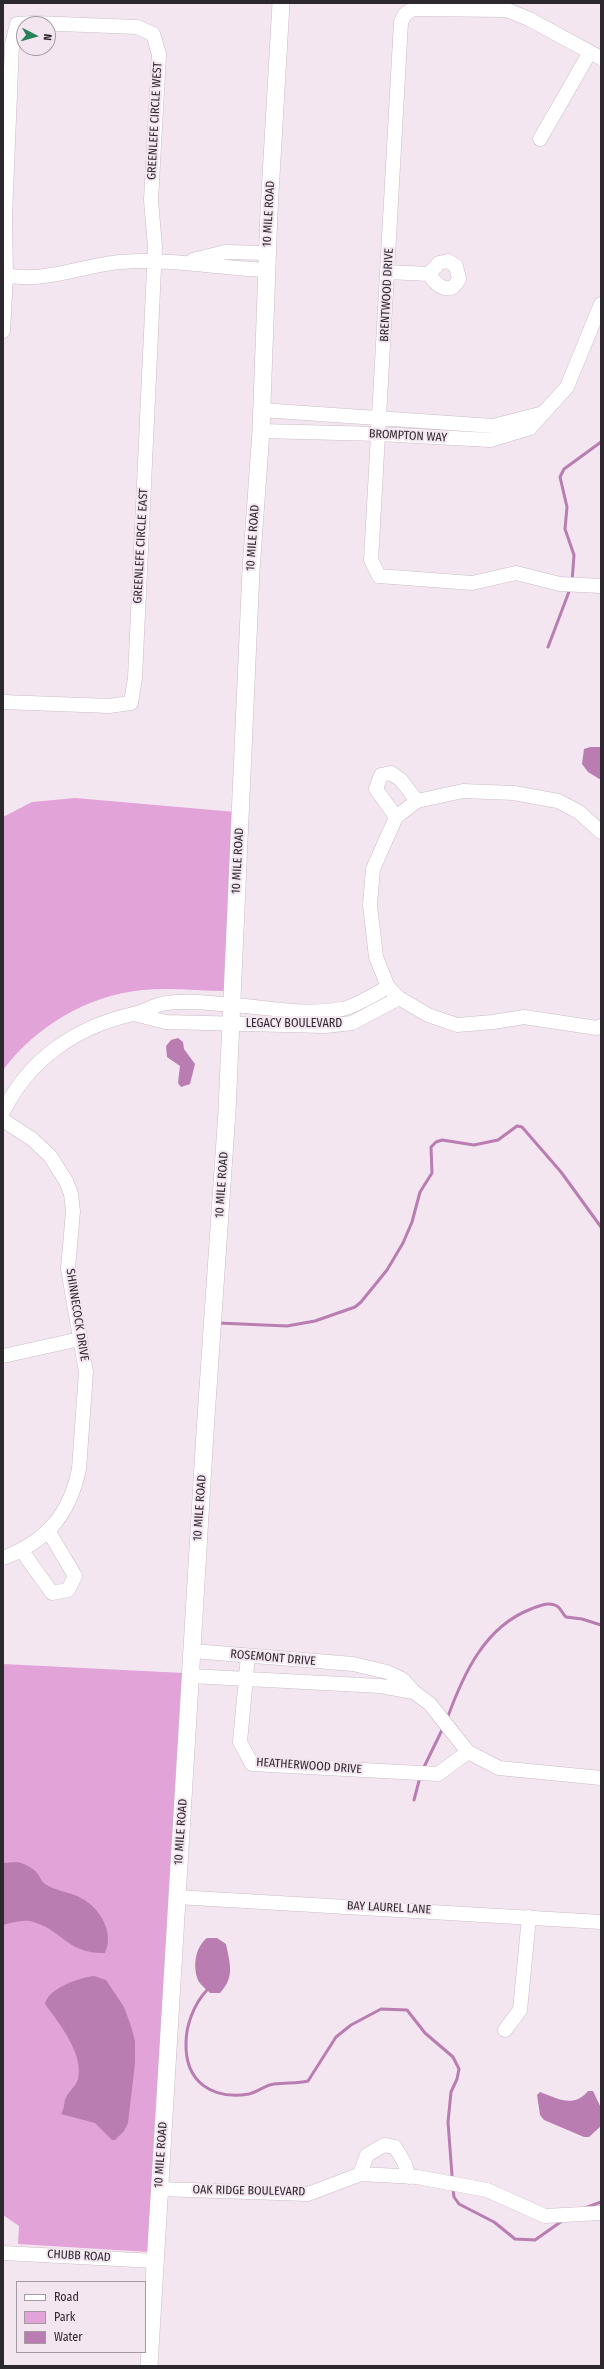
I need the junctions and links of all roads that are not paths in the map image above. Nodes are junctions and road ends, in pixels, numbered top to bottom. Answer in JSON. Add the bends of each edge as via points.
{"nodes":[{"id":1,"x":281,"y":3,"type":"edge"},
{"id":2,"x":596,"y":55,"type":"edge"},
{"id":3,"x":540,"y":139,"type":"dead end"},
{"id":4,"x":153,"y":261,"type":"junction"},
{"id":5,"x":267,"y":262,"type":"junction"},
{"id":6,"x":388,"y":272,"type":"junction"},
{"id":7,"x":5,"y":274,"type":"edge"},
{"id":8,"x":429,"y":274,"type":"dead end"},
{"id":9,"x":601,"y":304,"type":"edge"},
{"id":10,"x":3,"y":331,"type":"edge"},
{"id":11,"x":261,"y":410,"type":"junction"},
{"id":12,"x":547,"y":412,"type":"junction"},
{"id":13,"x":380,"y":418,"type":"junction"},
{"id":14,"x":261,"y":431,"type":"junction"},
{"id":15,"x":380,"y":434,"type":"junction"},
{"id":16,"x":601,"y":586,"type":"edge"},
{"id":17,"x":3,"y":702,"type":"edge"},
{"id":18,"x":417,"y":801,"type":"junction"},
{"id":19,"x":396,"y":817,"type":"junction"},
{"id":20,"x":601,"y":832,"type":"edge"},
{"id":21,"x":388,"y":986,"type":"junction"},
{"id":22,"x":399,"y":998,"type":"junction"},
{"id":23,"x":232,"y":1005,"type":"junction"},
{"id":24,"x":134,"y":1014,"type":"junction"},
{"id":25,"x":231,"y":1024,"type":"junction"},
{"id":26,"x":600,"y":1028,"type":"edge"},
{"id":27,"x":3,"y":1112,"type":"edge"},
{"id":28,"x":3,"y":1120,"type":"edge"},
{"id":29,"x":80,"y":1338,"type":"junction"},
{"id":30,"x":3,"y":1356,"type":"edge"},
{"id":31,"x":49,"y":1532,"type":"junction"},
{"id":32,"x":22,"y":1551,"type":"junction"},
{"id":33,"x":3,"y":1558,"type":"edge"},
{"id":34,"x":193,"y":1651,"type":"junction"},
{"id":35,"x":248,"y":1656,"type":"junction"},
{"id":36,"x":353,"y":1664,"type":"junction"},
{"id":37,"x":191,"y":1676,"type":"junction"},
{"id":38,"x":246,"y":1677,"type":"junction"},
{"id":39,"x":350,"y":1684,"type":"junction"},
{"id":40,"x":414,"y":1692,"type":"junction"},
{"id":41,"x":468,"y":1752,"type":"junction"},
{"id":42,"x":601,"y":1778,"type":"edge"},
{"id":43,"x":177,"y":1897,"type":"junction"},
{"id":44,"x":529,"y":1917,"type":"junction"},
{"id":45,"x":601,"y":1922,"type":"edge"},
{"id":46,"x":505,"y":2030,"type":"dead end"},
{"id":47,"x":360,"y":2174,"type":"junction"},
{"id":48,"x":409,"y":2177,"type":"junction"},
{"id":49,"x":159,"y":2189,"type":"junction"},
{"id":50,"x":601,"y":2213,"type":"edge"},
{"id":51,"x":3,"y":2253,"type":"edge"},
{"id":52,"x":155,"y":2261,"type":"junction"},
{"id":53,"x":149,"y":2366,"type":"edge"}],
"edges":[{"from":1,"to":5,"type":"main road","name":"10 MILE ROAD"},
{"from":2,"to":3,"type":"street"},
{"from":2,"to":6,"type":"street","name":"BRENTWOOD DRIVE","via":[[507,10],[413,9],[405,14],[401,22]]},
{"from":4,"to":5,"type":"street","via":[[185,262],[225,252]]},
{"from":4,"to":7,"type":"street","via":[[120,262],[31,278]]},
{"from":4,"to":7,"type":"street","name":"GREENLEFE CIRCLE WEST","via":[[155,247],[151,200],[159,54],[153,34],[137,27],[17,24],[12,44],[5,208]]},
{"from":4,"to":17,"type":"street","name":"GREENLEFE CIRCLE EAST","via":[[135,678],[131,703],[108,706]]},
{"from":5,"to":11,"type":"main road","name":"10 MILE ROAD"},
{"from":6,"to":8,"type":"street"},
{"from":6,"to":13,"type":"street","name":"BRENTWOOD DRIVE"},
{"from":7,"to":10,"type":"street"},
{"from":9,"to":12,"type":"street","name":"BROMPTON WAY","via":[[567,388]]},
{"from":11,"to":13,"type":"street","name":"BROMPTON WAY"},
{"from":11,"to":14,"type":"main road","name":"10 MILE ROAD"},
{"from":12,"to":13,"type":"street","name":"BROMPTON WAY","via":[[493,426]]},
{"from":12,"to":15,"type":"street","name":"BROMPTON WAY","via":[[530,428],[490,440]]},
{"from":13,"to":15,"type":"street","name":"BRENTWOOD DRIVE"},
{"from":14,"to":15,"type":"street","name":"BROMPTON WAY"},
{"from":14,"to":23,"type":"main road","name":"10 MILE ROAD","via":[[250,570]]},
{"from":15,"to":16,"type":"street","name":"BRENTWOOD DRIVE","via":[[371,560],[379,576],[472,583],[516,573],[560,584]]},
{"from":18,"to":19,"type":"street"},
{"from":18,"to":19,"type":"street","via":[[401,780],[391,773],[381,775],[376,789]]},
{"from":18,"to":20,"type":"street","via":[[463,791],[514,793],[558,801],[578,812]]},
{"from":19,"to":21,"type":"street","via":[[373,869],[370,905],[376,957]]},
{"from":21,"to":22,"type":"street"},
{"from":21,"to":23,"type":"street","name":"LEGACY BOULEVARD","via":[[343,1009],[300,1012]]},
{"from":22,"to":25,"type":"street","name":"LEGACY BOULEVARD","via":[[352,1023],[325,1026]]},
{"from":22,"to":26,"type":"street","via":[[428,1015],[457,1025],[524,1017]]},
{"from":23,"to":24,"type":"street","name":"LEGACY BOULEVARD","via":[[169,1003]]},
{"from":23,"to":25,"type":"main road","name":"10 MILE ROAD"},
{"from":24,"to":25,"type":"street","name":"LEGACY BOULEVARD","via":[[166,1022]]},
{"from":24,"to":27,"type":"street","name":"LEGACY BOULEVARD","via":[[122,1016],[68,1038],[30,1070],[16,1088]]},
{"from":25,"to":34,"type":"main road","name":"10 MILE ROAD"},
{"from":28,"to":29,"type":"street","name":"SHINNECOCK DRIVE","via":[[32,1139],[50,1156],[66,1180],[71,1194],[73,1211],[68,1269]]},
{"from":29,"to":30,"type":"street"},
{"from":29,"to":31,"type":"street","name":"SHINNECOCK DRIVE","via":[[86,1372],[79,1469],[65,1510]]},
{"from":31,"to":32,"type":"street","name":"SHINNECOCK DRIVE"},
{"from":31,"to":32,"type":"street","via":[[75,1576],[68,1590],[52,1593]]},
{"from":32,"to":33,"type":"street","name":"SHINNECOCK DRIVE"},
{"from":34,"to":35,"type":"street","name":"ROSEMONT DRIVE"},
{"from":34,"to":37,"type":"main road","name":"10 MILE ROAD"},
{"from":35,"to":36,"type":"street","name":"ROSEMONT DRIVE"},
{"from":35,"to":38,"type":"street","name":"HEATHERWOOD DRIVE"},
{"from":36,"to":39,"type":"street"},
{"from":36,"to":40,"type":"street","name":"ROSEMONT DRIVE","via":[[392,1674],[402,1679]]},
{"from":37,"to":38,"type":"street","name":"ROSEMONT DRIVE"},
{"from":37,"to":43,"type":"main road","name":"10 MILE ROAD"},
{"from":38,"to":39,"type":"street","name":"ROSEMONT DRIVE"},
{"from":38,"to":41,"type":"street","name":"HEATHERWOOD DRIVE","via":[[240,1742],[252,1764],[438,1774]]},
{"from":39,"to":40,"type":"street","name":"ROSEMONT DRIVE"},
{"from":40,"to":41,"type":"street","name":"ROSEMONT DRIVE","via":[[430,1704]]},
{"from":41,"to":42,"type":"street","name":"ROSEMONT DRIVE","via":[[499,1768]]},
{"from":43,"to":44,"type":"street","name":"BAY LAUREL LANE"},
{"from":43,"to":49,"type":"main road","name":"10 MILE ROAD"},
{"from":44,"to":45,"type":"street","name":"BAY LAUREL LANE"},
{"from":44,"to":46,"type":"street","via":[[520,2010]]},
{"from":47,"to":48,"type":"street","name":"OAK RIDGE BOULEVARD"},
{"from":47,"to":48,"type":"street","via":[[367,2155],[384,2145],[395,2147]]},
{"from":47,"to":49,"type":"street","name":"OAK RIDGE BOULEVARD","via":[[308,2194]]},
{"from":48,"to":50,"type":"street","name":"OAK RIDGE BOULEVARD","via":[[487,2190],[545,2216]]},
{"from":49,"to":52,"type":"main road","name":"10 MILE ROAD"},
{"from":51,"to":52,"type":"street","name":"CHUBB ROAD"},
{"from":52,"to":53,"type":"main road","name":"10 MILE ROAD"}]}
